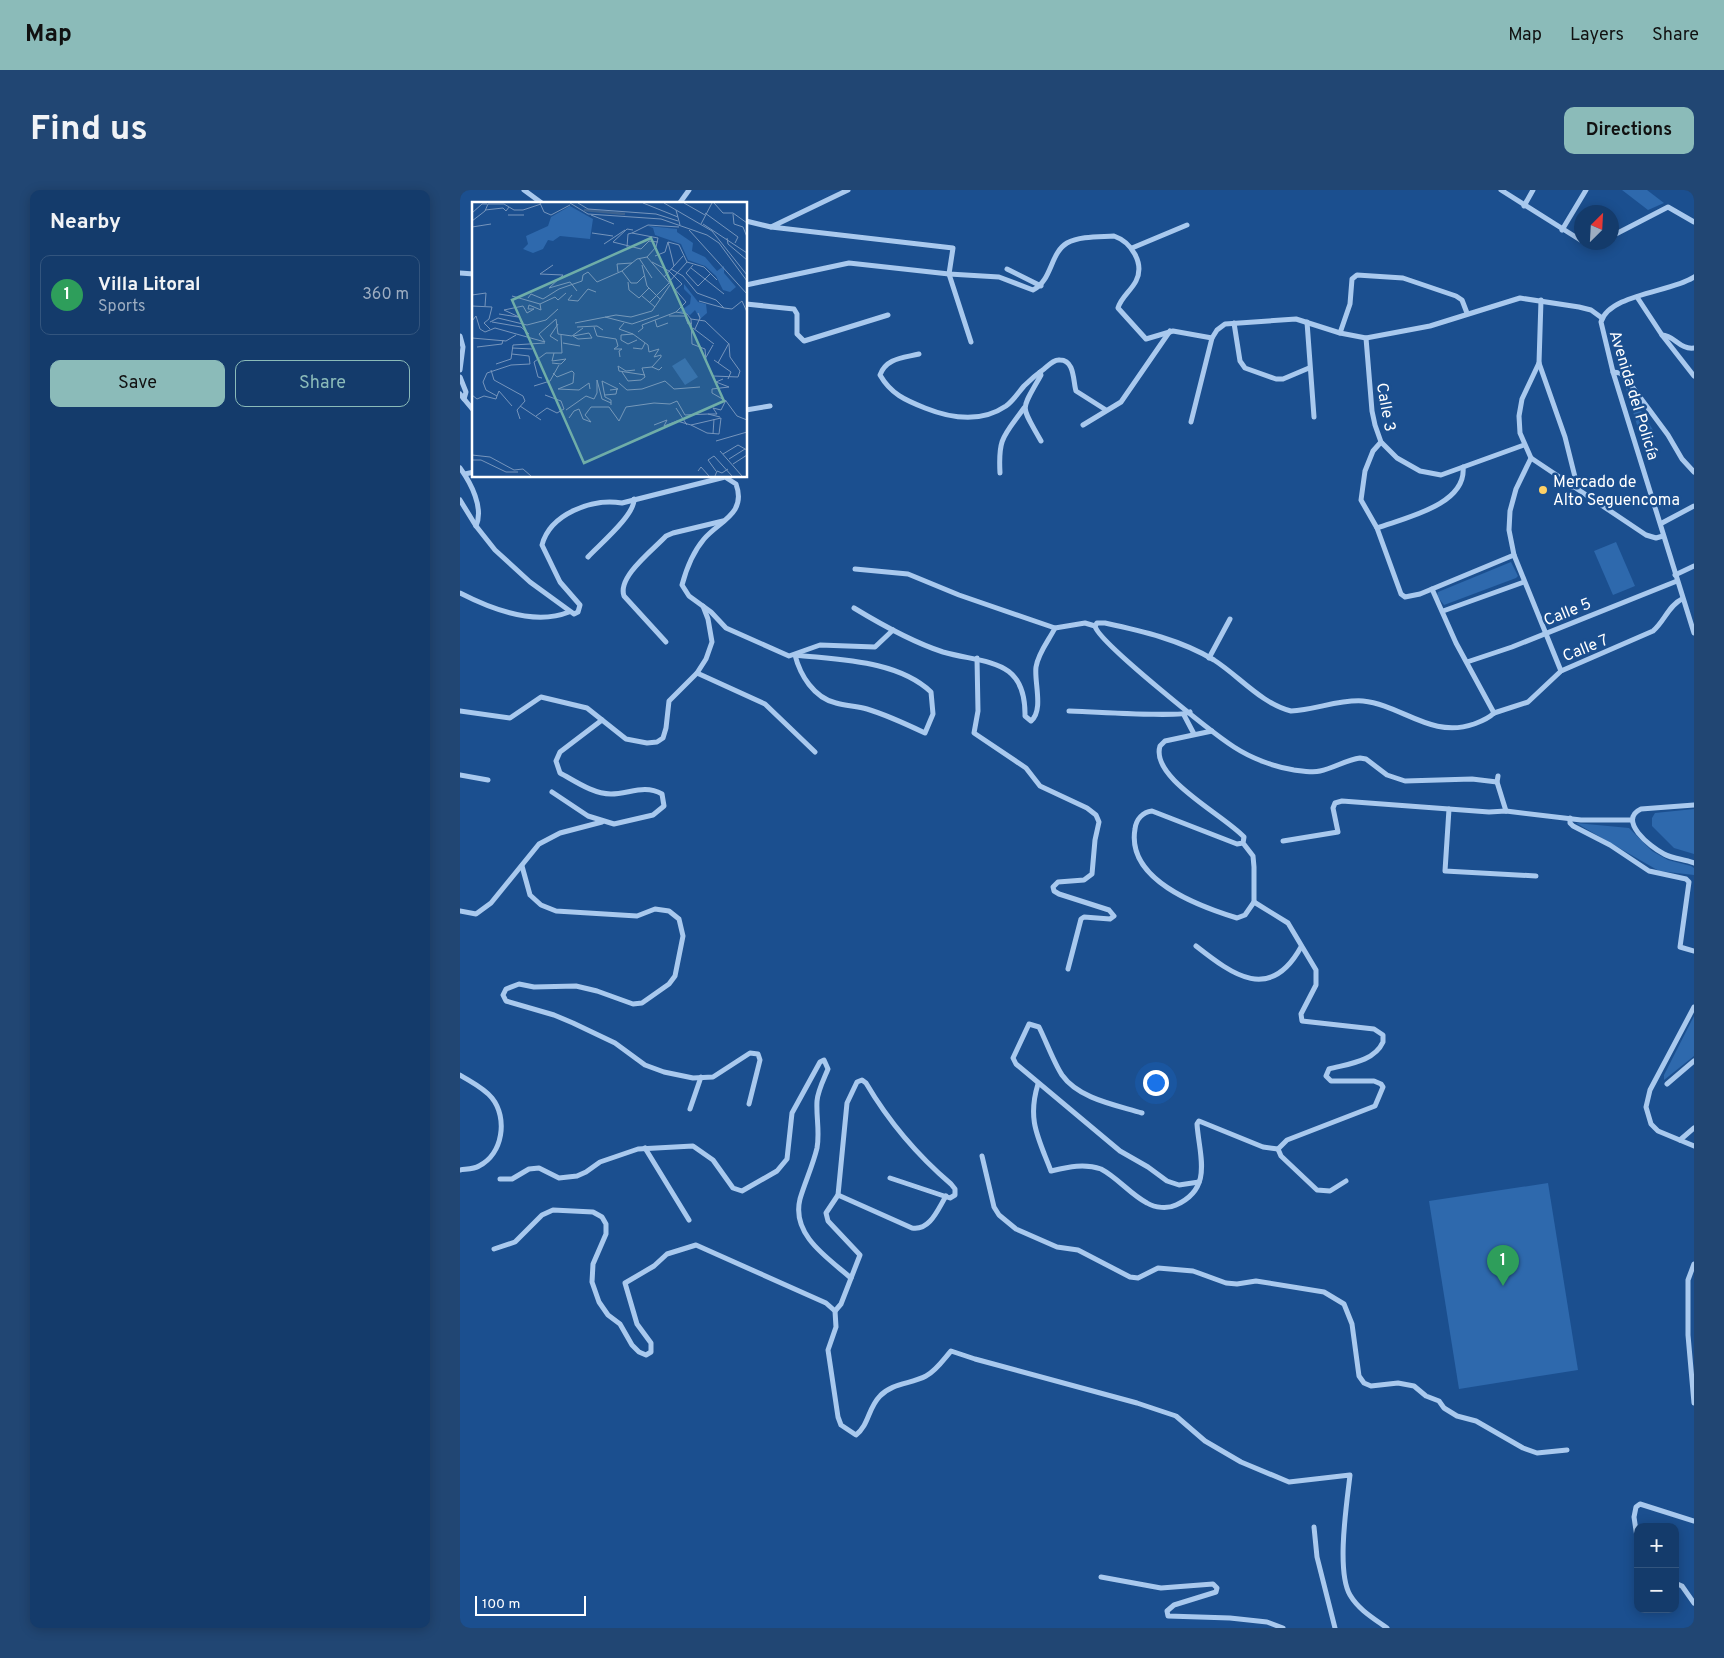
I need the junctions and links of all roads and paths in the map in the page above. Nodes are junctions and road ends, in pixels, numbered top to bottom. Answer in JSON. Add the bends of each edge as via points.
{"nodes":[{"id":1,"x":524,"y":190,"type":"edge"},
{"id":2,"x":689,"y":190,"type":"edge"},
{"id":3,"x":848,"y":190,"type":"edge"},
{"id":4,"x":1501,"y":190,"type":"edge"},
{"id":5,"x":1533,"y":190,"type":"edge"},
{"id":6,"x":1586,"y":190,"type":"edge"},
{"id":7,"x":541,"y":202,"type":"edge"},
{"id":8,"x":680,"y":202,"type":"edge"},
{"id":9,"x":1524,"y":206,"type":"junction"},
{"id":10,"x":748,"y":221,"type":"edge"},
{"id":11,"x":1694,"y":222,"type":"edge"},
{"id":12,"x":1187,"y":225,"type":"dead end"},
{"id":13,"x":771,"y":227,"type":"junction"},
{"id":14,"x":1562,"y":230,"type":"junction"},
{"id":15,"x":1619,"y":232,"type":"edge"},
{"id":16,"x":1574,"y":237,"type":"edge"},
{"id":17,"x":1132,"y":248,"type":"junction"},
{"id":18,"x":1008,"y":269,"type":"dead end"},
{"id":19,"x":949,"y":274,"type":"junction"},
{"id":20,"x":1694,"y":277,"type":"edge"},
{"id":21,"x":748,"y":285,"type":"edge"},
{"id":22,"x":1042,"y":286,"type":"junction"},
{"id":23,"x":1637,"y":297,"type":"junction"},
{"id":24,"x":1541,"y":300,"type":"junction"},
{"id":25,"x":748,"y":304,"type":"edge"},
{"id":26,"x":1467,"y":313,"type":"junction"},
{"id":27,"x":888,"y":315,"type":"dead end"},
{"id":28,"x":1602,"y":318,"type":"junction"},
{"id":29,"x":1307,"y":322,"type":"junction"},
{"id":30,"x":1234,"y":323,"type":"junction"},
{"id":31,"x":1170,"y":331,"type":"junction"},
{"id":32,"x":1340,"y":333,"type":"junction"},
{"id":33,"x":1662,"y":335,"type":"junction"},
{"id":34,"x":460,"y":336,"type":"edge"},
{"id":35,"x":1212,"y":338,"type":"junction"},
{"id":36,"x":1366,"y":338,"type":"junction"},
{"id":37,"x":971,"y":342,"type":"dead end"},
{"id":38,"x":1694,"y":348,"type":"edge"},
{"id":39,"x":919,"y":354,"type":"dead end"},
{"id":40,"x":1539,"y":363,"type":"junction"},
{"id":41,"x":1308,"y":368,"type":"junction"},
{"id":42,"x":460,"y":370,"type":"edge"},
{"id":43,"x":1040,"y":372,"type":"junction"},
{"id":44,"x":1613,"y":372,"type":"junction"},
{"id":45,"x":1694,"y":376,"type":"edge"},
{"id":46,"x":460,"y":377,"type":"edge"},
{"id":47,"x":462,"y":396,"type":"edge"},
{"id":48,"x":770,"y":406,"type":"dead end"},
{"id":49,"x":472,"y":408,"type":"edge"},
{"id":50,"x":1024,"y":408,"type":"junction"},
{"id":51,"x":748,"y":410,"type":"edge"},
{"id":52,"x":1106,"y":410,"type":"junction"},
{"id":53,"x":1314,"y":417,"type":"dead end"},
{"id":54,"x":1191,"y":422,"type":"dead end"},
{"id":55,"x":1083,"y":426,"type":"dead end"},
{"id":56,"x":1041,"y":441,"type":"dead end"},
{"id":57,"x":1381,"y":442,"type":"junction"},
{"id":58,"x":1524,"y":445,"type":"junction"},
{"id":59,"x":1531,"y":458,"type":"junction"},
{"id":60,"x":1463,"y":467,"type":"junction"},
{"id":61,"x":460,"y":468,"type":"edge"},
{"id":62,"x":472,"y":472,"type":"edge"},
{"id":63,"x":1694,"y":472,"type":"edge"},
{"id":64,"x":1000,"y":473,"type":"dead end"},
{"id":65,"x":464,"y":474,"type":"junction"},
{"id":66,"x":721,"y":478,"type":"edge"},
{"id":67,"x":727,"y":478,"type":"edge"},
{"id":68,"x":1572,"y":487,"type":"junction"},
{"id":69,"x":460,"y":500,"type":"edge"},
{"id":70,"x":634,"y":500,"type":"junction"},
{"id":71,"x":1694,"y":506,"type":"edge"},
{"id":72,"x":728,"y":519,"type":"junction"},
{"id":73,"x":1662,"y":523,"type":"junction"},
{"id":74,"x":476,"y":526,"type":"junction"},
{"id":75,"x":1377,"y":528,"type":"junction"},
{"id":76,"x":1662,"y":536,"type":"junction"},
{"id":77,"x":1514,"y":554,"type":"junction"},
{"id":78,"x":588,"y":558,"type":"dead end"},
{"id":79,"x":1694,"y":566,"type":"edge"},
{"id":80,"x":855,"y":569,"type":"dead end"},
{"id":81,"x":1676,"y":578,"type":"junction"},
{"id":82,"x":1524,"y":582,"type":"junction"},
{"id":83,"x":1432,"y":589,"type":"junction"},
{"id":84,"x":460,"y":593,"type":"edge"},
{"id":85,"x":1682,"y":599,"type":"junction"},
{"id":86,"x":703,"y":606,"type":"junction"},
{"id":87,"x":854,"y":608,"type":"dead end"},
{"id":88,"x":1443,"y":611,"type":"junction"},
{"id":89,"x":569,"y":612,"type":"junction"},
{"id":90,"x":1230,"y":619,"type":"dead end"},
{"id":91,"x":1095,"y":626,"type":"junction"},
{"id":92,"x":1055,"y":628,"type":"junction"},
{"id":93,"x":893,"y":630,"type":"junction"},
{"id":94,"x":1544,"y":634,"type":"junction"},
{"id":95,"x":1694,"y":634,"type":"edge"},
{"id":96,"x":666,"y":642,"type":"dead end"},
{"id":97,"x":795,"y":655,"type":"junction"},
{"id":98,"x":978,"y":658,"type":"junction"},
{"id":99,"x":1209,"y":658,"type":"junction"},
{"id":100,"x":1467,"y":662,"type":"junction"},
{"id":101,"x":1561,"y":671,"type":"junction"},
{"id":102,"x":696,"y":673,"type":"junction"},
{"id":103,"x":460,"y":711,"type":"edge"},
{"id":104,"x":1069,"y":711,"type":"dead end"},
{"id":105,"x":1494,"y":713,"type":"junction"},
{"id":106,"x":1187,"y":714,"type":"junction"},
{"id":107,"x":602,"y":720,"type":"junction"},
{"id":108,"x":1212,"y":731,"type":"junction"},
{"id":109,"x":1194,"y":734,"type":"junction"},
{"id":110,"x":816,"y":752,"type":"dead end"},
{"id":111,"x":460,"y":775,"type":"edge"},
{"id":112,"x":488,"y":780,"type":"dead end"},
{"id":113,"x":552,"y":792,"type":"dead end"},
{"id":114,"x":1694,"y":804,"type":"edge"},
{"id":115,"x":1450,"y":809,"type":"junction"},
{"id":116,"x":1506,"y":811,"type":"junction"},
{"id":117,"x":1570,"y":818,"type":"junction"},
{"id":118,"x":1632,"y":820,"type":"junction"},
{"id":119,"x":602,"y":822,"type":"junction"},
{"id":120,"x":1283,"y":841,"type":"dead end"},
{"id":121,"x":1243,"y":843,"type":"junction"},
{"id":122,"x":1694,"y":864,"type":"edge"},
{"id":123,"x":522,"y":866,"type":"junction"},
{"id":124,"x":1536,"y":876,"type":"dead end"},
{"id":125,"x":1254,"y":902,"type":"junction"},
{"id":126,"x":460,"y":911,"type":"edge"},
{"id":127,"x":1196,"y":946,"type":"dead end"},
{"id":128,"x":1301,"y":947,"type":"junction"},
{"id":129,"x":1694,"y":951,"type":"edge"},
{"id":130,"x":1068,"y":969,"type":"dead end"},
{"id":131,"x":1694,"y":1007,"type":"edge"},
{"id":132,"x":1694,"y":1061,"type":"edge"},
{"id":133,"x":460,"y":1075,"type":"edge"},
{"id":134,"x":701,"y":1077,"type":"junction"},
{"id":135,"x":1038,"y":1084,"type":"junction"},
{"id":136,"x":1668,"y":1084,"type":"dead end"},
{"id":137,"x":749,"y":1104,"type":"dead end"},
{"id":138,"x":690,"y":1109,"type":"dead end"},
{"id":139,"x":1142,"y":1113,"type":"dead end"},
{"id":140,"x":1694,"y":1128,"type":"edge"},
{"id":141,"x":1680,"y":1140,"type":"junction"},
{"id":142,"x":1694,"y":1146,"type":"edge"},
{"id":143,"x":645,"y":1148,"type":"junction"},
{"id":144,"x":1278,"y":1149,"type":"junction"},
{"id":145,"x":982,"y":1156,"type":"dead end"},
{"id":146,"x":460,"y":1170,"type":"edge"},
{"id":147,"x":890,"y":1178,"type":"dead end"},
{"id":148,"x":500,"y":1179,"type":"dead end"},
{"id":149,"x":1346,"y":1181,"type":"dead end"},
{"id":150,"x":1199,"y":1182,"type":"junction"},
{"id":151,"x":838,"y":1195,"type":"junction"},
{"id":152,"x":946,"y":1196,"type":"junction"},
{"id":153,"x":689,"y":1220,"type":"dead end"},
{"id":154,"x":494,"y":1249,"type":"dead end"},
{"id":155,"x":1694,"y":1264,"type":"edge"},
{"id":156,"x":851,"y":1278,"type":"junction"},
{"id":157,"x":835,"y":1311,"type":"junction"},
{"id":158,"x":1693,"y":1357,"type":"edge"},
{"id":159,"x":1694,"y":1403,"type":"edge"},
{"id":160,"x":1567,"y":1450,"type":"dead end"},
{"id":161,"x":1694,"y":1521,"type":"edge"},
{"id":162,"x":1635,"y":1523,"type":"edge"},
{"id":163,"x":1314,"y":1527,"type":"dead end"},
{"id":164,"x":1101,"y":1577,"type":"dead end"},
{"id":165,"x":1679,"y":1585,"type":"edge"},
{"id":166,"x":1694,"y":1603,"type":"edge"},
{"id":167,"x":1282,"y":1628,"type":"edge"},
{"id":168,"x":1335,"y":1628,"type":"edge"},
{"id":169,"x":1387,"y":1628,"type":"edge"}],
"edges":[{"from":1,"to":7,"type":"street"},
{"from":2,"to":8,"type":"street"},
{"from":3,"to":13,"type":"street"},
{"from":4,"to":9,"type":"street"},
{"from":5,"to":9,"type":"street"},
{"from":6,"to":14,"type":"street"},
{"from":9,"to":14,"type":"street"},
{"from":10,"to":13,"type":"street"},
{"from":11,"to":15,"type":"street","via":[[1668,207]]},
{"from":12,"to":17,"type":"street"},
{"from":13,"to":19,"type":"street","via":[[953,248]]},
{"from":14,"to":16,"type":"street"},
{"from":17,"to":22,"type":"street","via":[[1114,236],[1066,244]]},
{"from":17,"to":31,"type":"street","via":[[1138,262],[1138,275],[1118,308],[1146,338]]},
{"from":18,"to":22,"type":"street"},
{"from":19,"to":21,"type":"street","via":[[849,263]]},
{"from":19,"to":22,"type":"street","via":[[999,277],[1033,290]]},
{"from":19,"to":37,"type":"street"},
{"from":20,"to":23,"type":"street","name":"Avenida del Policía"},
{"from":23,"to":28,"type":"street","name":"Avenida del Policía","via":[[1611,309]]},
{"from":23,"to":33,"type":"street"},
{"from":24,"to":26,"type":"street","via":[[1520,298]]},
{"from":24,"to":28,"type":"street","via":[[1590,310]]},
{"from":24,"to":40,"type":"street"},
{"from":25,"to":27,"type":"street","via":[[794,309],[797,334],[804,341]]},
{"from":26,"to":32,"type":"street","via":[[1462,300],[1456,296],[1411,280],[1354,276],[1350,304]]},
{"from":26,"to":36,"type":"street","via":[[1430,326]]},
{"from":28,"to":44,"type":"street","name":"Avenida del Policía","via":[[1601,327]]},
{"from":29,"to":30,"type":"street","via":[[1296,319]]},
{"from":29,"to":32,"type":"street"},
{"from":29,"to":41,"type":"street"},
{"from":30,"to":35,"type":"street","via":[[1220,328]]},
{"from":30,"to":41,"type":"street","via":[[1240,361],[1245,368],[1276,379]]},
{"from":31,"to":35,"type":"street"},
{"from":31,"to":52,"type":"street","via":[[1121,402]]},
{"from":32,"to":36,"type":"street"},
{"from":33,"to":38,"type":"street","via":[[1668,335],[1683,347]]},
{"from":33,"to":45,"type":"street"},
{"from":34,"to":42,"type":"street","via":[[463,347]]},
{"from":35,"to":54,"type":"street"},
{"from":36,"to":57,"type":"street","name":"Calle 3","via":[[1372,411]]},
{"from":39,"to":43,"type":"street","via":[[890,361],[883,366],[880,375],[899,398],[944,416],[962,418],[992,413],[1006,406]]},
{"from":40,"to":58,"type":"street","via":[[1522,399],[1519,416]]},
{"from":40,"to":68,"type":"street","via":[[1567,445],[1575,477]]},
{"from":41,"to":53,"type":"street"},
{"from":43,"to":50,"type":"street"},
{"from":43,"to":52,"type":"street","via":[[1054,360],[1064,360],[1074,376],[1076,391]]},
{"from":44,"to":63,"type":"street","via":[[1625,377]]},
{"from":44,"to":73,"type":"street","name":"Avenida del Policía"},
{"from":46,"to":47,"type":"street","via":[[466,392]]},
{"from":47,"to":49,"type":"street"},
{"from":48,"to":51,"type":"street"},
{"from":50,"to":56,"type":"street"},
{"from":50,"to":64,"type":"street","via":[[1002,438]]},
{"from":52,"to":55,"type":"street"},
{"from":57,"to":60,"type":"street","name":"Calle 3","via":[[1397,458],[1430,474],[1441,475]]},
{"from":57,"to":75,"type":"street","via":[[1373,452],[1362,485],[1361,500]]},
{"from":58,"to":59,"type":"street"},
{"from":58,"to":60,"type":"street","name":"Calle 3"},
{"from":59,"to":68,"type":"street"},
{"from":59,"to":77,"type":"street","via":[[1516,489],[1510,511],[1509,530]]},
{"from":60,"to":75,"type":"street","via":[[1460,486],[1448,501]]},
{"from":61,"to":65,"type":"street"},
{"from":62,"to":65,"type":"street"},
{"from":65,"to":74,"type":"street","via":[[479,511]]},
{"from":66,"to":70,"type":"street"},
{"from":67,"to":72,"type":"street","via":[[736,484],[739,492]]},
{"from":68,"to":76,"type":"street","via":[[1646,535]]},
{"from":69,"to":74,"type":"street"},
{"from":70,"to":78,"type":"street","via":[[628,515]]},
{"from":70,"to":89,"type":"street","via":[[585,505],[574,510],[544,536],[542,545],[560,582],[580,605],[578,612]]},
{"from":71,"to":73,"type":"street"},
{"from":72,"to":86,"type":"street","via":[[702,540],[682,585],[689,596]]},
{"from":72,"to":96,"type":"street","via":[[666,536],[625,578],[624,596]]},
{"from":73,"to":76,"type":"street","name":"Avenida del Policía"},
{"from":74,"to":89,"type":"street","via":[[512,566]]},
{"from":75,"to":83,"type":"street","via":[[1401,594],[1410,597]]},
{"from":76,"to":81,"type":"street","name":"Avenida del Policía"},
{"from":77,"to":82,"type":"street"},
{"from":77,"to":83,"type":"street"},
{"from":79,"to":81,"type":"street","name":"Calle 5"},
{"from":80,"to":92,"type":"street","via":[[908,574]]},
{"from":81,"to":85,"type":"street","name":"Avenida del Policía"},
{"from":81,"to":94,"type":"street","name":"Calle 5"},
{"from":82,"to":88,"type":"street"},
{"from":82,"to":94,"type":"street"},
{"from":83,"to":88,"type":"street"},
{"from":84,"to":89,"type":"street","via":[[481,604],[511,613],[546,617]]},
{"from":85,"to":95,"type":"street","name":"Avenida del Policía"},
{"from":85,"to":101,"type":"street","name":"Calle 7","via":[[1674,604],[1662,624],[1652,631]]},
{"from":86,"to":97,"type":"street","via":[[726,628],[783,655]]},
{"from":86,"to":102,"type":"street","via":[[712,642]]},
{"from":87,"to":93,"type":"street"},
{"from":88,"to":100,"type":"street"},
{"from":90,"to":99,"type":"street"},
{"from":91,"to":92,"type":"street","name":"Calle 7","via":[[1085,623]]},
{"from":91,"to":99,"type":"street","name":"Calle 7","via":[[1105,623],[1170,640]]},
{"from":91,"to":106,"type":"street","via":[[1104,640]]},
{"from":92,"to":98,"type":"street","via":[[1036,666],[1037,707],[1031,721],[1025,716],[1025,702],[1018,681],[1001,665]]},
{"from":93,"to":97,"type":"street","via":[[875,647],[820,645]]},
{"from":93,"to":98,"type":"street","via":[[943,652]]},
{"from":94,"to":100,"type":"street","name":"Calle 5"},
{"from":94,"to":101,"type":"street"},
{"from":97,"to":97,"type":"street","via":[[800,672],[818,694],[834,703],[864,708],[925,733],[934,714],[931,692],[922,683],[872,663]]},
{"from":98,"to":130,"type":"street","via":[[978,711],[974,733],[1026,768],[1040,786],[1087,808],[1100,822],[1092,874],[1084,880],[1058,882],[1053,887],[1059,894],[1109,910],[1114,916],[1110,919],[1081,919]]},
{"from":99,"to":105,"type":"street","name":"Calle 7","via":[[1282,709],[1291,711],[1363,701],[1394,710],[1408,718],[1456,728],[1490,718]]},
{"from":100,"to":105,"type":"street"},
{"from":101,"to":105,"type":"street","name":"Calle 7","via":[[1528,702]]},
{"from":102,"to":107,"type":"street","via":[[669,701],[666,728],[663,738],[657,742],[626,739]]},
{"from":102,"to":110,"type":"street","via":[[765,704]]},
{"from":103,"to":107,"type":"street","via":[[510,718],[541,697],[587,708]]},
{"from":104,"to":106,"type":"street"},
{"from":106,"to":108,"type":"street"},
{"from":106,"to":109,"type":"street"},
{"from":107,"to":119,"type":"street","via":[[560,752],[556,760],[560,773],[593,790],[612,794],[637,789],[655,791],[662,794],[664,806],[652,815],[614,824]]},
{"from":108,"to":109,"type":"street"},
{"from":108,"to":116,"type":"street","via":[[1249,755],[1293,770],[1319,772],[1360,758],[1387,775],[1405,781],[1498,779]]},
{"from":109,"to":121,"type":"street","via":[[1162,743],[1159,749],[1162,766],[1178,785],[1240,833],[1244,837]]},
{"from":111,"to":112,"type":"street"},
{"from":113,"to":119,"type":"street"},
{"from":114,"to":118,"type":"street","via":[[1642,809]]},
{"from":115,"to":116,"type":"street"},
{"from":115,"to":120,"type":"street","via":[[1337,802],[1333,808],[1338,832]]},
{"from":115,"to":124,"type":"street","via":[[1445,871]]},
{"from":116,"to":117,"type":"street"},
{"from":117,"to":118,"type":"street"},
{"from":117,"to":129,"type":"street","via":[[1573,826],[1610,845],[1649,871],[1689,882],[1680,946]]},
{"from":118,"to":122,"type":"street","via":[[1632,826],[1656,849]]},
{"from":119,"to":123,"type":"street","via":[[560,833],[539,844]]},
{"from":121,"to":125,"type":"street","via":[[1253,856]]},
{"from":121,"to":125,"type":"street","via":[[1237,844],[1152,811],[1144,813],[1136,824],[1134,848],[1143,866],[1178,895],[1236,918],[1246,916]]},
{"from":123,"to":126,"type":"street","via":[[491,903],[476,914]]},
{"from":123,"to":134,"type":"street","via":[[530,895],[541,905],[556,911],[637,916],[655,909],[669,911],[679,918],[683,936],[675,976],[642,1004],[576,986],[519,984],[506,989],[503,995],[506,1000],[573,1023],[614,1043],[645,1065],[664,1072]]},
{"from":125,"to":128,"type":"street","via":[[1288,923]]},
{"from":127,"to":128,"type":"street","via":[[1233,974],[1258,980],[1279,972],[1295,959]]},
{"from":128,"to":144,"type":"street","via":[[1316,970],[1317,978],[1301,1014],[1302,1022],[1374,1029],[1383,1039],[1375,1052],[1358,1062],[1329,1069],[1327,1078],[1330,1081],[1374,1081],[1383,1087],[1370,1109],[1323,1124],[1287,1140]]},
{"from":131,"to":141,"type":"street","via":[[1650,1090],[1646,1106],[1651,1124],[1658,1131]]},
{"from":132,"to":136,"type":"street"},
{"from":133,"to":146,"type":"street","via":[[492,1098],[501,1115],[501,1128],[500,1142],[487,1162]]},
{"from":134,"to":137,"type":"street","via":[[713,1077],[750,1053],[758,1054],[760,1060]]},
{"from":134,"to":138,"type":"street"},
{"from":135,"to":139,"type":"street","via":[[1013,1058],[1029,1024],[1039,1027],[1062,1075],[1074,1087],[1094,1098]]},
{"from":135,"to":150,"type":"street","via":[[1120,1151],[1166,1181],[1179,1185]]},
{"from":135,"to":150,"type":"street","via":[[1032,1103],[1032,1118],[1051,1171],[1072,1166],[1101,1169],[1156,1207],[1171,1208],[1184,1202],[1192,1196]]},
{"from":140,"to":141,"type":"street"},
{"from":141,"to":142,"type":"street"},
{"from":143,"to":148,"type":"street","via":[[600,1162],[576,1176],[559,1178],[539,1168],[529,1169],[512,1179]]},
{"from":143,"to":153,"type":"street"},
{"from":143,"to":156,"type":"street","via":[[693,1146],[714,1160],[733,1188],[742,1191],[777,1171],[786,1159],[792,1113],[824,1060],[828,1069],[817,1102],[817,1148],[800,1201],[800,1212],[811,1244]]},
{"from":144,"to":149,"type":"street","via":[[1317,1190],[1330,1191]]},
{"from":144,"to":150,"type":"street","via":[[1263,1147],[1199,1121],[1197,1131],[1203,1164]]},
{"from":145,"to":160,"type":"street","via":[[994,1207],[1016,1229],[1057,1247],[1078,1250],[1130,1277],[1138,1278],[1158,1268],[1194,1271],[1226,1283],[1256,1281],[1324,1292],[1344,1304],[1352,1324],[1359,1376],[1364,1383],[1371,1386],[1398,1383],[1414,1386],[1457,1416],[1476,1421],[1523,1448],[1537,1453]]},
{"from":147,"to":152,"type":"street"},
{"from":151,"to":152,"type":"street","via":[[920,1230]]},
{"from":151,"to":152,"type":"street","via":[[847,1103],[857,1082],[862,1080],[920,1157],[955,1189],[955,1195]]},
{"from":151,"to":156,"type":"street","via":[[826,1213],[828,1221],[860,1255]]},
{"from":154,"to":157,"type":"street","via":[[515,1242],[542,1215],[553,1210],[593,1212],[602,1217],[606,1234],[593,1264],[598,1302],[620,1324],[639,1352],[646,1355],[651,1352],[652,1343],[636,1324],[626,1283],[667,1254],[696,1245],[826,1303]]},
{"from":155,"to":158,"type":"street","via":[[1688,1280],[1688,1335]]},
{"from":156,"to":157,"type":"street"},
{"from":157,"to":169,"type":"street","via":[[836,1327],[828,1350],[831,1377],[841,1425],[856,1435],[864,1429],[880,1395],[890,1388],[927,1376],[951,1351],[1176,1416],[1206,1441],[1234,1458],[1288,1482],[1350,1475],[1343,1543],[1349,1593],[1361,1610]]},
{"from":158,"to":159,"type":"street"},
{"from":161,"to":162,"type":"street","via":[[1640,1504],[1636,1507]]},
{"from":163,"to":168,"type":"street","via":[[1317,1557]]},
{"from":164,"to":167,"type":"street","via":[[1161,1588],[1213,1584],[1216,1592],[1174,1605],[1167,1611],[1168,1616],[1230,1618],[1267,1622]]},
{"from":165,"to":166,"type":"street"}]}
